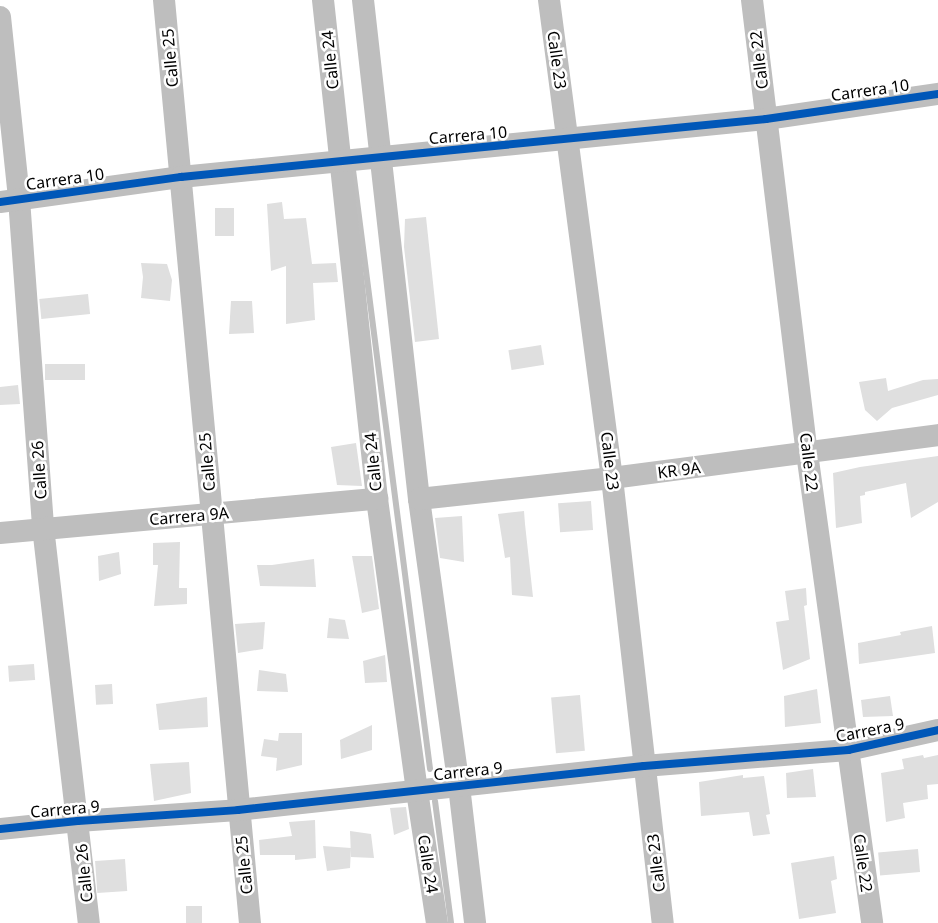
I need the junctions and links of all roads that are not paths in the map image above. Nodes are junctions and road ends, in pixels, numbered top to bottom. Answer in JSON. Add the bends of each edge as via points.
{"nodes":[{"id":1,"x":164,"y":0,"type":"edge"},
{"id":2,"x":323,"y":0,"type":"edge"},
{"id":3,"x":363,"y":0,"type":"edge"},
{"id":4,"x":549,"y":0,"type":"edge"},
{"id":5,"x":752,"y":0,"type":"edge"},
{"id":6,"x":0,"y":17,"type":"edge"},
{"id":7,"x":938,"y":94,"type":"edge"},
{"id":8,"x":766,"y":119,"type":"junction"},
{"id":9,"x":568,"y":140,"type":"junction"},
{"id":10,"x":377,"y":158,"type":"junction"},
{"id":11,"x":343,"y":160,"type":"junction"},
{"id":12,"x":181,"y":177,"type":"junction"},
{"id":13,"x":9,"y":200,"type":"edge"},
{"id":14,"x":938,"y":435,"type":"edge"},
{"id":15,"x":807,"y":453,"type":"junction"},
{"id":16,"x":612,"y":478,"type":"junction"},
{"id":17,"x":377,"y":499,"type":"junction"},
{"id":18,"x":419,"y":499,"type":"junction"},
{"id":19,"x":212,"y":514,"type":"junction"},
{"id":20,"x":43,"y":527,"type":"junction"},
{"id":21,"x":0,"y":533,"type":"edge"},
{"id":22,"x":938,"y":730,"type":"edge"},
{"id":23,"x":848,"y":750,"type":"junction"},
{"id":24,"x":644,"y":766,"type":"junction"},
{"id":25,"x":459,"y":786,"type":"junction"},
{"id":26,"x":416,"y":791,"type":"junction"},
{"id":27,"x":238,"y":810,"type":"junction"},
{"id":28,"x":78,"y":820,"type":"junction"},
{"id":29,"x":0,"y":829,"type":"edge"},
{"id":30,"x":89,"y":923,"type":"edge"},
{"id":31,"x":250,"y":923,"type":"edge"},
{"id":32,"x":437,"y":923,"type":"edge"},
{"id":33,"x":475,"y":923,"type":"edge"},
{"id":34,"x":663,"y":923,"type":"edge"},
{"id":35,"x":872,"y":923,"type":"edge"}],
"edges":[{"from":1,"to":12,"type":"street","name":"Calle 25"},
{"from":2,"to":11,"type":"street","name":"Calle 24"},
{"from":3,"to":10,"type":"street"},
{"from":4,"to":9,"type":"street","name":"Calle 23"},
{"from":5,"to":8,"type":"street","name":"Calle 22"},
{"from":6,"to":13,"type":"street","name":"Calle 26"},
{"from":7,"to":8,"type":"street","name":"Carrera 10"},
{"from":8,"to":9,"type":"street","name":"Carrera 10"},
{"from":8,"to":15,"type":"street","name":"Calle 22"},
{"from":9,"to":10,"type":"street","name":"Carrera 10"},
{"from":9,"to":16,"type":"street","name":"Calle 23"},
{"from":10,"to":11,"type":"street","name":"Carrera 10"},
{"from":10,"to":18,"type":"street"},
{"from":11,"to":12,"type":"street","name":"Carrera 10"},
{"from":11,"to":17,"type":"street","name":"Calle 24"},
{"from":12,"to":13,"type":"street","name":"Carrera 10"},
{"from":12,"to":19,"type":"street","name":"Calle 25"},
{"from":13,"to":20,"type":"street","name":"Calle 26"},
{"from":14,"to":15,"type":"street","name":"KR 9A"},
{"from":15,"to":16,"type":"street","name":"KR 9A"},
{"from":15,"to":23,"type":"street","name":"Calle 22"},
{"from":16,"to":18,"type":"street","name":"KR 9A"},
{"from":16,"to":24,"type":"street","name":"Calle 23"},
{"from":17,"to":19,"type":"street","name":"Carrera 9A"},
{"from":17,"to":26,"type":"street","name":"Calle 24"},
{"from":18,"to":25,"type":"street"},
{"from":19,"to":20,"type":"street","name":"Carrera 9A"},
{"from":19,"to":27,"type":"street","name":"Calle 25"},
{"from":20,"to":21,"type":"street","name":"Carrera 9A"},
{"from":20,"to":28,"type":"street","name":"Calle 26"},
{"from":22,"to":23,"type":"street","name":"Carrera 9"},
{"from":23,"to":24,"type":"street","name":"Carrera 9"},
{"from":23,"to":35,"type":"street","name":"Calle 22"},
{"from":24,"to":25,"type":"street","name":"Carrera 9"},
{"from":24,"to":34,"type":"street","name":"Calle 23"},
{"from":25,"to":26,"type":"street","name":"Carrera 9"},
{"from":25,"to":33,"type":"street"},
{"from":26,"to":27,"type":"street","name":"Carrera 9"},
{"from":26,"to":32,"type":"street","name":"Calle 24"},
{"from":27,"to":28,"type":"street","name":"Carrera 9"},
{"from":27,"to":31,"type":"street","name":"Calle 25"},
{"from":28,"to":29,"type":"street","name":"Carrera 9"},
{"from":28,"to":30,"type":"street","name":"Calle 26"}]}
